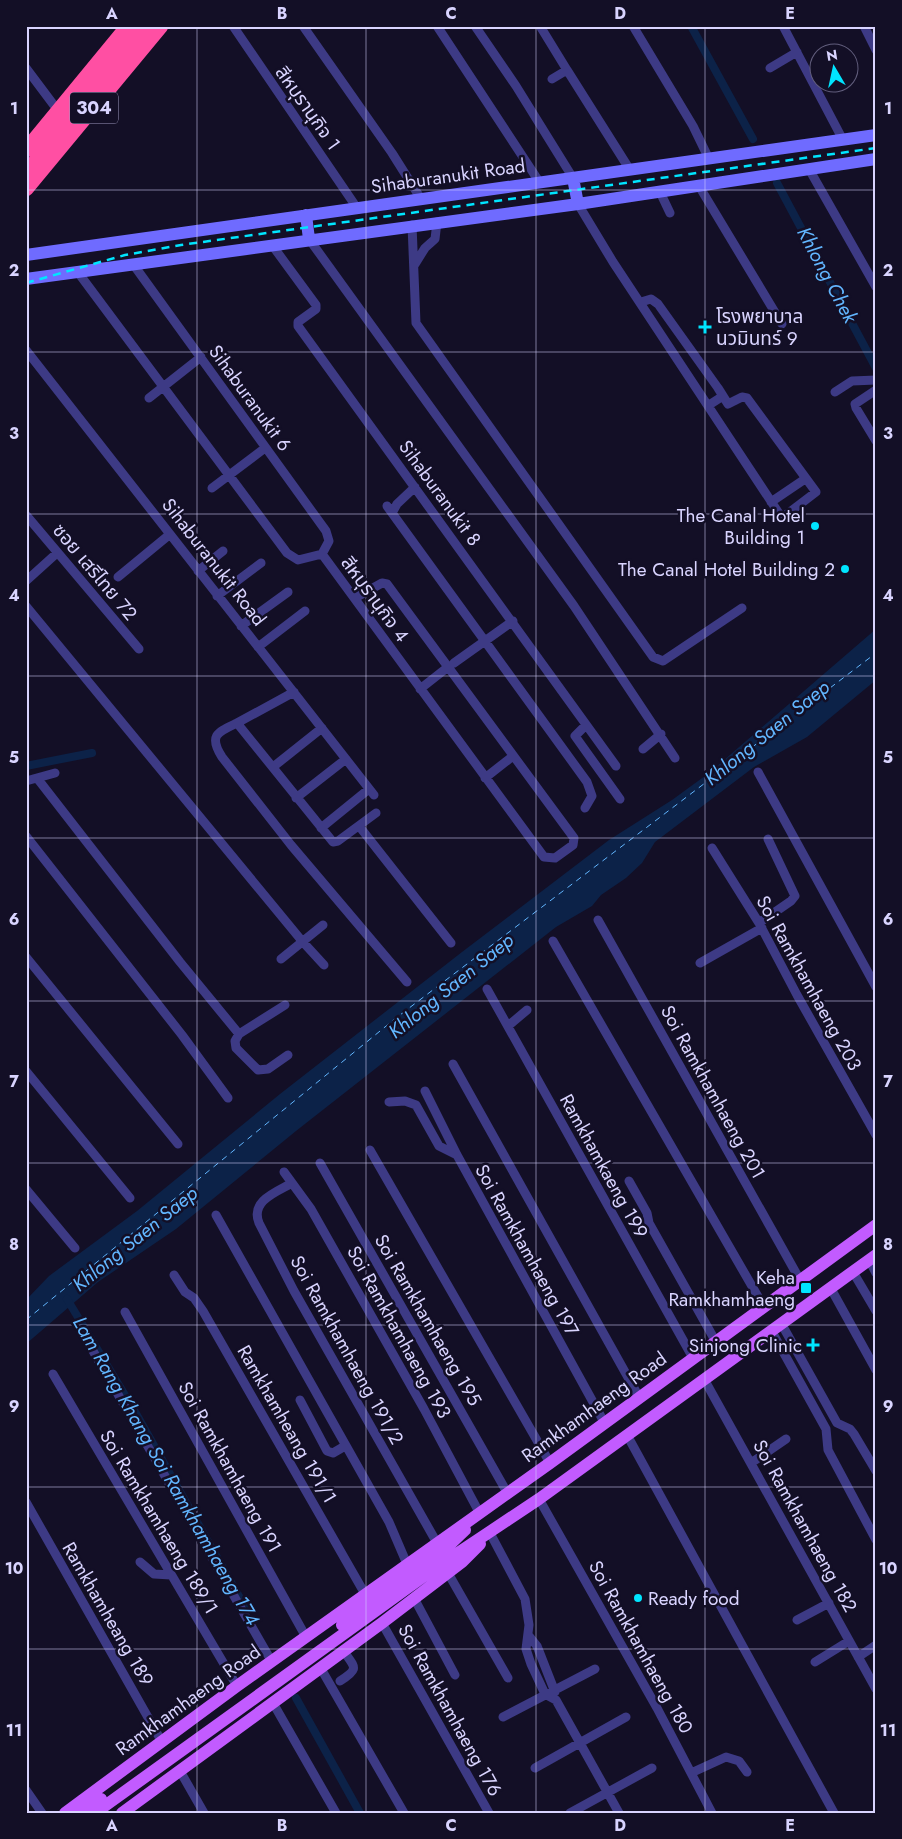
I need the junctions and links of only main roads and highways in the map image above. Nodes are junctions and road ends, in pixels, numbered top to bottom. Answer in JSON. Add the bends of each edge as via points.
{"nodes":[{"id":1,"x":128,"y":26,"type":"edge"},
{"id":2,"x":146,"y":26,"type":"edge"},
{"id":3,"x":161,"y":26,"type":"edge"},
{"id":4,"x":876,"y":135,"type":"edge"},
{"id":5,"x":26,"y":150,"type":"edge"},
{"id":6,"x":876,"y":159,"type":"edge"},
{"id":7,"x":30,"y":177,"type":"edge"},
{"id":8,"x":573,"y":178,"type":"junction"},
{"id":9,"x":26,"y":188,"type":"edge"},
{"id":10,"x":578,"y":204,"type":"junction"},
{"id":11,"x":306,"y":215,"type":"junction"},
{"id":12,"x":309,"y":239,"type":"junction"},
{"id":13,"x":27,"y":255,"type":"edge"},
{"id":14,"x":26,"y":279,"type":"edge"},
{"id":15,"x":876,"y":1225,"type":"edge"},
{"id":16,"x":872,"y":1258,"type":"edge"},
{"id":17,"x":480,"y":1514,"type":"junction"},
{"id":18,"x":490,"y":1532,"type":"junction"},
{"id":19,"x":214,"y":1722,"type":"junction"},
{"id":20,"x":65,"y":1813,"type":"edge"},
{"id":21,"x":83,"y":1813,"type":"edge"},
{"id":22,"x":95,"y":1813,"type":"edge"},
{"id":23,"x":122,"y":1813,"type":"edge"}],
"edges":[{"from":1,"to":5,"type":"highway","number":"304"},
{"from":2,"to":7,"type":"highway"},
{"from":3,"to":7,"type":"highway","number":"304"},
{"from":4,"to":8,"type":"main road","name":"Sihaburanukit Road"},
{"from":6,"to":10,"type":"main road"},
{"from":7,"to":9,"type":"highway","number":"304"},
{"from":8,"to":10,"type":"main road"},
{"from":8,"to":11,"type":"main road","name":"Sihaburanukit Road"},
{"from":10,"to":12,"type":"main road"},
{"from":11,"to":12,"type":"main road"},
{"from":11,"to":13,"type":"main road","name":"Sihaburanukit Road"},
{"from":12,"to":14,"type":"main road"},
{"from":15,"to":17,"type":"main road","name":"Ramkhamhaeng Road"},
{"from":16,"to":18,"type":"main road","name":"Ramkhamhaeng Road"},
{"from":17,"to":19,"type":"main road","name":"Ramkhamhaeng Road","via":[[433,1558]]},
{"from":17,"to":20,"type":"main road","name":"Ramkhamhaeng Road"},
{"from":18,"to":19,"type":"main road","name":"Ramkhamhaeng Road"},
{"from":18,"to":23,"type":"main road","name":"Ramkhamhaeng Road","via":[[473,1552],[414,1598]]},
{"from":19,"to":21,"type":"main road","name":"Ramkhamhaeng Road"},
{"from":19,"to":22,"type":"main road","name":"Ramkhamhaeng Road"}]}
